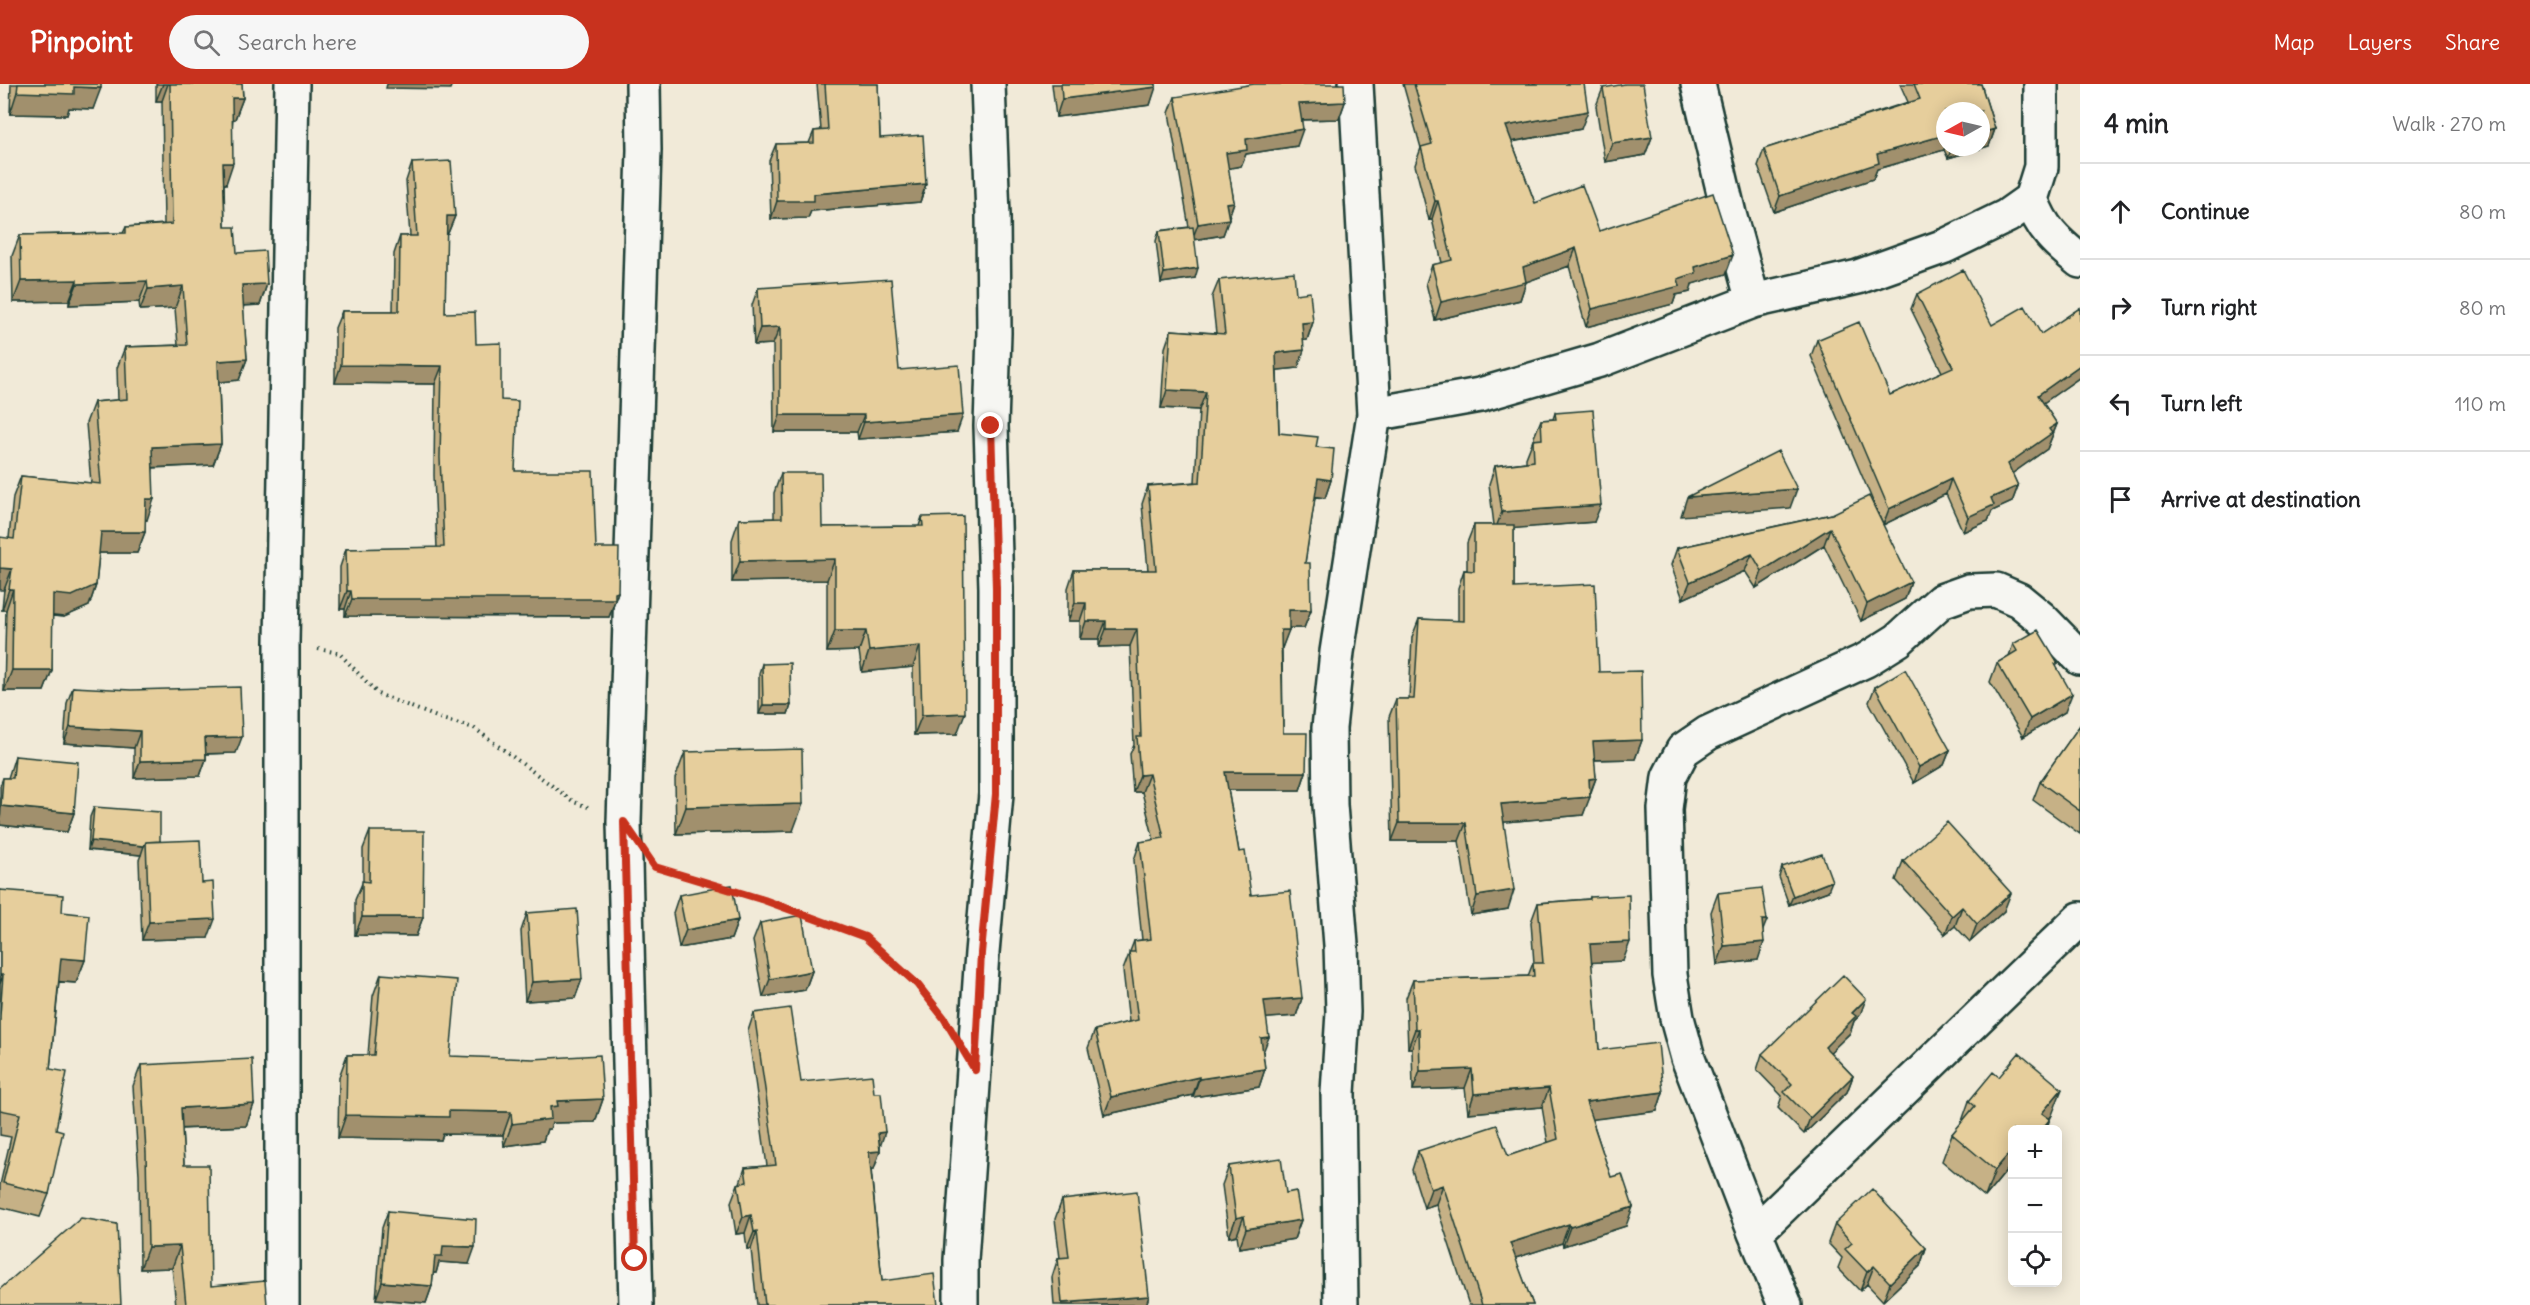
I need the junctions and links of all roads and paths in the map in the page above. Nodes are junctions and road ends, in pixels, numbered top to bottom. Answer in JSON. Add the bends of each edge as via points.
{"nodes":[{"id":1,"x":292,"y":84,"type":"edge"},
{"id":2,"x":643,"y":84,"type":"edge"},
{"id":3,"x":988,"y":84,"type":"edge"},
{"id":4,"x":1356,"y":84,"type":"edge"},
{"id":5,"x":1698,"y":84,"type":"edge"},
{"id":6,"x":2041,"y":84,"type":"edge"},
{"id":7,"x":2031,"y":199,"type":"junction"},
{"id":8,"x":2080,"y":261,"type":"edge"},
{"id":9,"x":1753,"y":301,"type":"junction"},
{"id":10,"x":1374,"y":414,"type":"junction"},
{"id":11,"x":282,"y":643,"type":"junction"},
{"id":12,"x":2080,"y":658,"type":"edge"},
{"id":13,"x":624,"y":822,"type":"junction"},
{"id":14,"x":655,"y":867,"type":"dead end"},
{"id":15,"x":2080,"y":919,"type":"edge"},
{"id":16,"x":944,"y":1018,"type":"dead end"},
{"id":17,"x":1755,"y":1233,"type":"junction"},
{"id":18,"x":282,"y":1305,"type":"edge"},
{"id":19,"x":636,"y":1305,"type":"edge"},
{"id":20,"x":961,"y":1305,"type":"edge"},
{"id":21,"x":1341,"y":1305,"type":"edge"},
{"id":22,"x":1785,"y":1305,"type":"edge"}],
"edges":[{"from":1,"to":11,"type":"street"},
{"from":2,"to":13,"type":"street"},
{"from":3,"to":20,"type":"street","via":[[993,216],[991,426],[996,794],[981,953]]},
{"from":4,"to":10,"type":"street"},
{"from":5,"to":9,"type":"street"},
{"from":6,"to":7,"type":"street","via":[[2041,167]]},
{"from":7,"to":8,"type":"street","via":[[2048,233]]},
{"from":7,"to":9,"type":"street","via":[[2007,216],[1945,246],[1858,277]]},
{"from":9,"to":10,"type":"street","via":[[1589,363],[1480,395]]},
{"from":10,"to":21,"type":"street","via":[[1329,728],[1330,805],[1341,945]]},
{"from":11,"to":13,"type":"path","via":[[339,653],[378,694],[474,728],[574,802]]},
{"from":11,"to":18,"type":"street"},
{"from":12,"to":17,"type":"street","via":[[2019,600],[1996,590],[1969,591],[1941,601],[1898,640],[1866,660],[1708,733],[1683,750],[1669,777],[1665,809],[1670,975],[1688,1058]]},
{"from":13,"to":19,"type":"street"},
{"from":14,"to":16,"type":"path","via":[[764,900],[865,937],[917,984]]},
{"from":15,"to":17,"type":"street"},
{"from":17,"to":22,"type":"street"}]}
